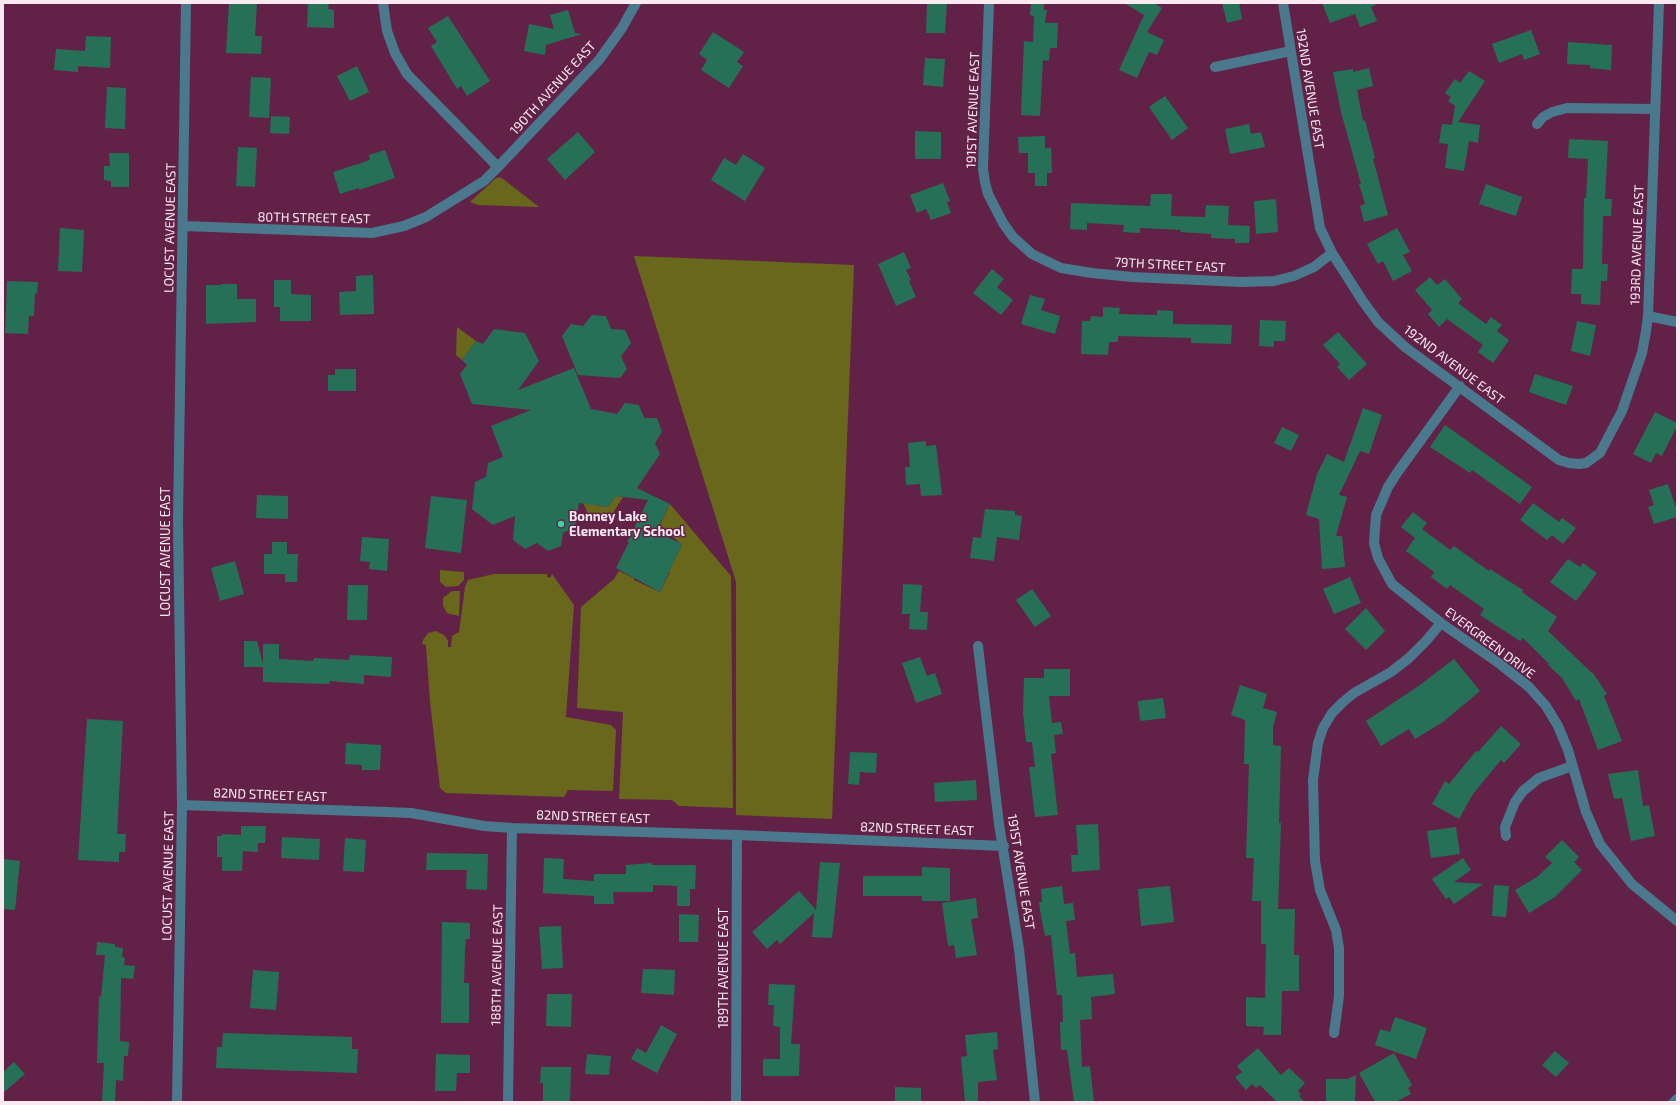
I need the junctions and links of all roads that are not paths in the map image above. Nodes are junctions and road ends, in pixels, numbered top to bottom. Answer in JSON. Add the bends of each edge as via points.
{"nodes":[{"id":1,"x":186,"y":3,"type":"edge"},
{"id":2,"x":383,"y":3,"type":"edge"},
{"id":3,"x":636,"y":3,"type":"edge"},
{"id":4,"x":989,"y":3,"type":"edge"},
{"id":5,"x":1283,"y":3,"type":"edge"},
{"id":6,"x":1659,"y":3,"type":"edge"},
{"id":7,"x":1291,"y":51,"type":"junction"},
{"id":8,"x":1215,"y":67,"type":"dead end"},
{"id":9,"x":1655,"y":109,"type":"junction"},
{"id":10,"x":1537,"y":124,"type":"dead end"},
{"id":11,"x":498,"y":167,"type":"junction"},
{"id":12,"x":184,"y":226,"type":"junction"},
{"id":13,"x":1012,"y":234,"type":"joint"},
{"id":14,"x":1332,"y":253,"type":"junction"},
{"id":15,"x":1648,"y":316,"type":"junction"},
{"id":16,"x":1677,"y":322,"type":"edge"},
{"id":17,"x":1460,"y":386,"type":"junction"},
{"id":18,"x":1579,"y":464,"type":"joint"},
{"id":19,"x":1441,"y":623,"type":"junction"},
{"id":20,"x":978,"y":646,"type":"dead end"},
{"id":21,"x":1572,"y":766,"type":"junction"},
{"id":22,"x":182,"y":805,"type":"junction"},
{"id":23,"x":512,"y":828,"type":"junction"},
{"id":24,"x":737,"y":835,"type":"junction"},
{"id":25,"x":1506,"y":836,"type":"dead end"},
{"id":26,"x":1004,"y":846,"type":"junction"},
{"id":27,"x":1677,"y":921,"type":"edge"},
{"id":28,"x":1334,"y":1033,"type":"dead end"},
{"id":29,"x":1677,"y":1099,"type":"edge"},
{"id":30,"x":177,"y":1102,"type":"edge"},
{"id":31,"x":508,"y":1102,"type":"edge"},
{"id":32,"x":736,"y":1102,"type":"edge"},
{"id":33,"x":1035,"y":1102,"type":"edge"},
{"id":34,"x":1674,"y":1102,"type":"edge"}],
"edges":[{"from":1,"to":12,"type":"street","name":"LOCUST AVENUE EAST"},
{"from":2,"to":11,"type":"street","via":[[387,31],[395,53],[408,74]]},
{"from":3,"to":11,"type":"street","name":"190TH AVENUE EAST","via":[[599,60]]},
{"from":4,"to":13,"type":"street","name":"191ST AVENUE EAST","via":[[983,169],[988,194],[996,212]]},
{"from":5,"to":7,"type":"street","name":"192ND AVENUE EAST"},
{"from":6,"to":9,"type":"street","name":"193RD AVENUE EAST"},
{"from":7,"to":8,"type":"street"},
{"from":7,"to":14,"type":"street","name":"192ND AVENUE EAST","via":[[1317,214],[1320,228]]},
{"from":9,"to":10,"type":"street","via":[[1567,108],[1552,112]]},
{"from":9,"to":15,"type":"street","name":"193RD AVENUE EAST"},
{"from":11,"to":12,"type":"street","name":"80TH STREET EAST","via":[[484,181],[426,218],[372,233]]},
{"from":12,"to":22,"type":"street","name":"LOCUST AVENUE EAST","via":[[178,520]]},
{"from":13,"to":14,"type":"street","name":"79TH STREET EAST","via":[[1032,254],[1061,268],[1132,277],[1274,281],[1314,267]]},
{"from":14,"to":17,"type":"street","name":"192ND AVENUE EAST","via":[[1378,322],[1405,347]]},
{"from":15,"to":16,"type":"street"},
{"from":15,"to":18,"type":"street","name":"193RD AVENUE EAST","via":[[1642,354],[1622,411],[1600,452],[1586,463]]},
{"from":17,"to":18,"type":"street","name":"192ND AVENUE EAST","via":[[1559,460]]},
{"from":17,"to":19,"type":"street","name":"EVERGREEN DRIVE","via":[[1388,487],[1376,515],[1374,543],[1378,558],[1392,584]]},
{"from":19,"to":21,"type":"street","name":"EVERGREEN DRIVE","via":[[1529,687],[1546,706],[1558,726]]},
{"from":19,"to":28,"type":"street","via":[[1426,642],[1391,672],[1343,702],[1329,718],[1318,743],[1313,780],[1315,861],[1320,890],[1336,930],[1339,948],[1339,996]]},
{"from":20,"to":26,"type":"street","name":"191ST AVENUE EAST"},
{"from":21,"to":25,"type":"street","via":[[1539,778],[1523,791],[1515,802],[1505,827]]},
{"from":21,"to":27,"type":"street","name":"EVERGREEN DRIVE","via":[[1586,812],[1600,844],[1632,884]]},
{"from":22,"to":23,"type":"street","name":"82ND STREET EAST","via":[[411,813],[484,826]]},
{"from":22,"to":30,"type":"street","name":"LOCUST AVENUE EAST"},
{"from":23,"to":24,"type":"street","name":"82ND STREET EAST"},
{"from":23,"to":31,"type":"street","name":"188TH AVENUE EAST"},
{"from":24,"to":26,"type":"street","name":"82ND STREET EAST"},
{"from":24,"to":32,"type":"street","name":"189TH AVENUE EAST"},
{"from":26,"to":33,"type":"street","name":"191ST AVENUE EAST","via":[[1019,949]]},
{"from":29,"to":34,"type":"street"}]}
